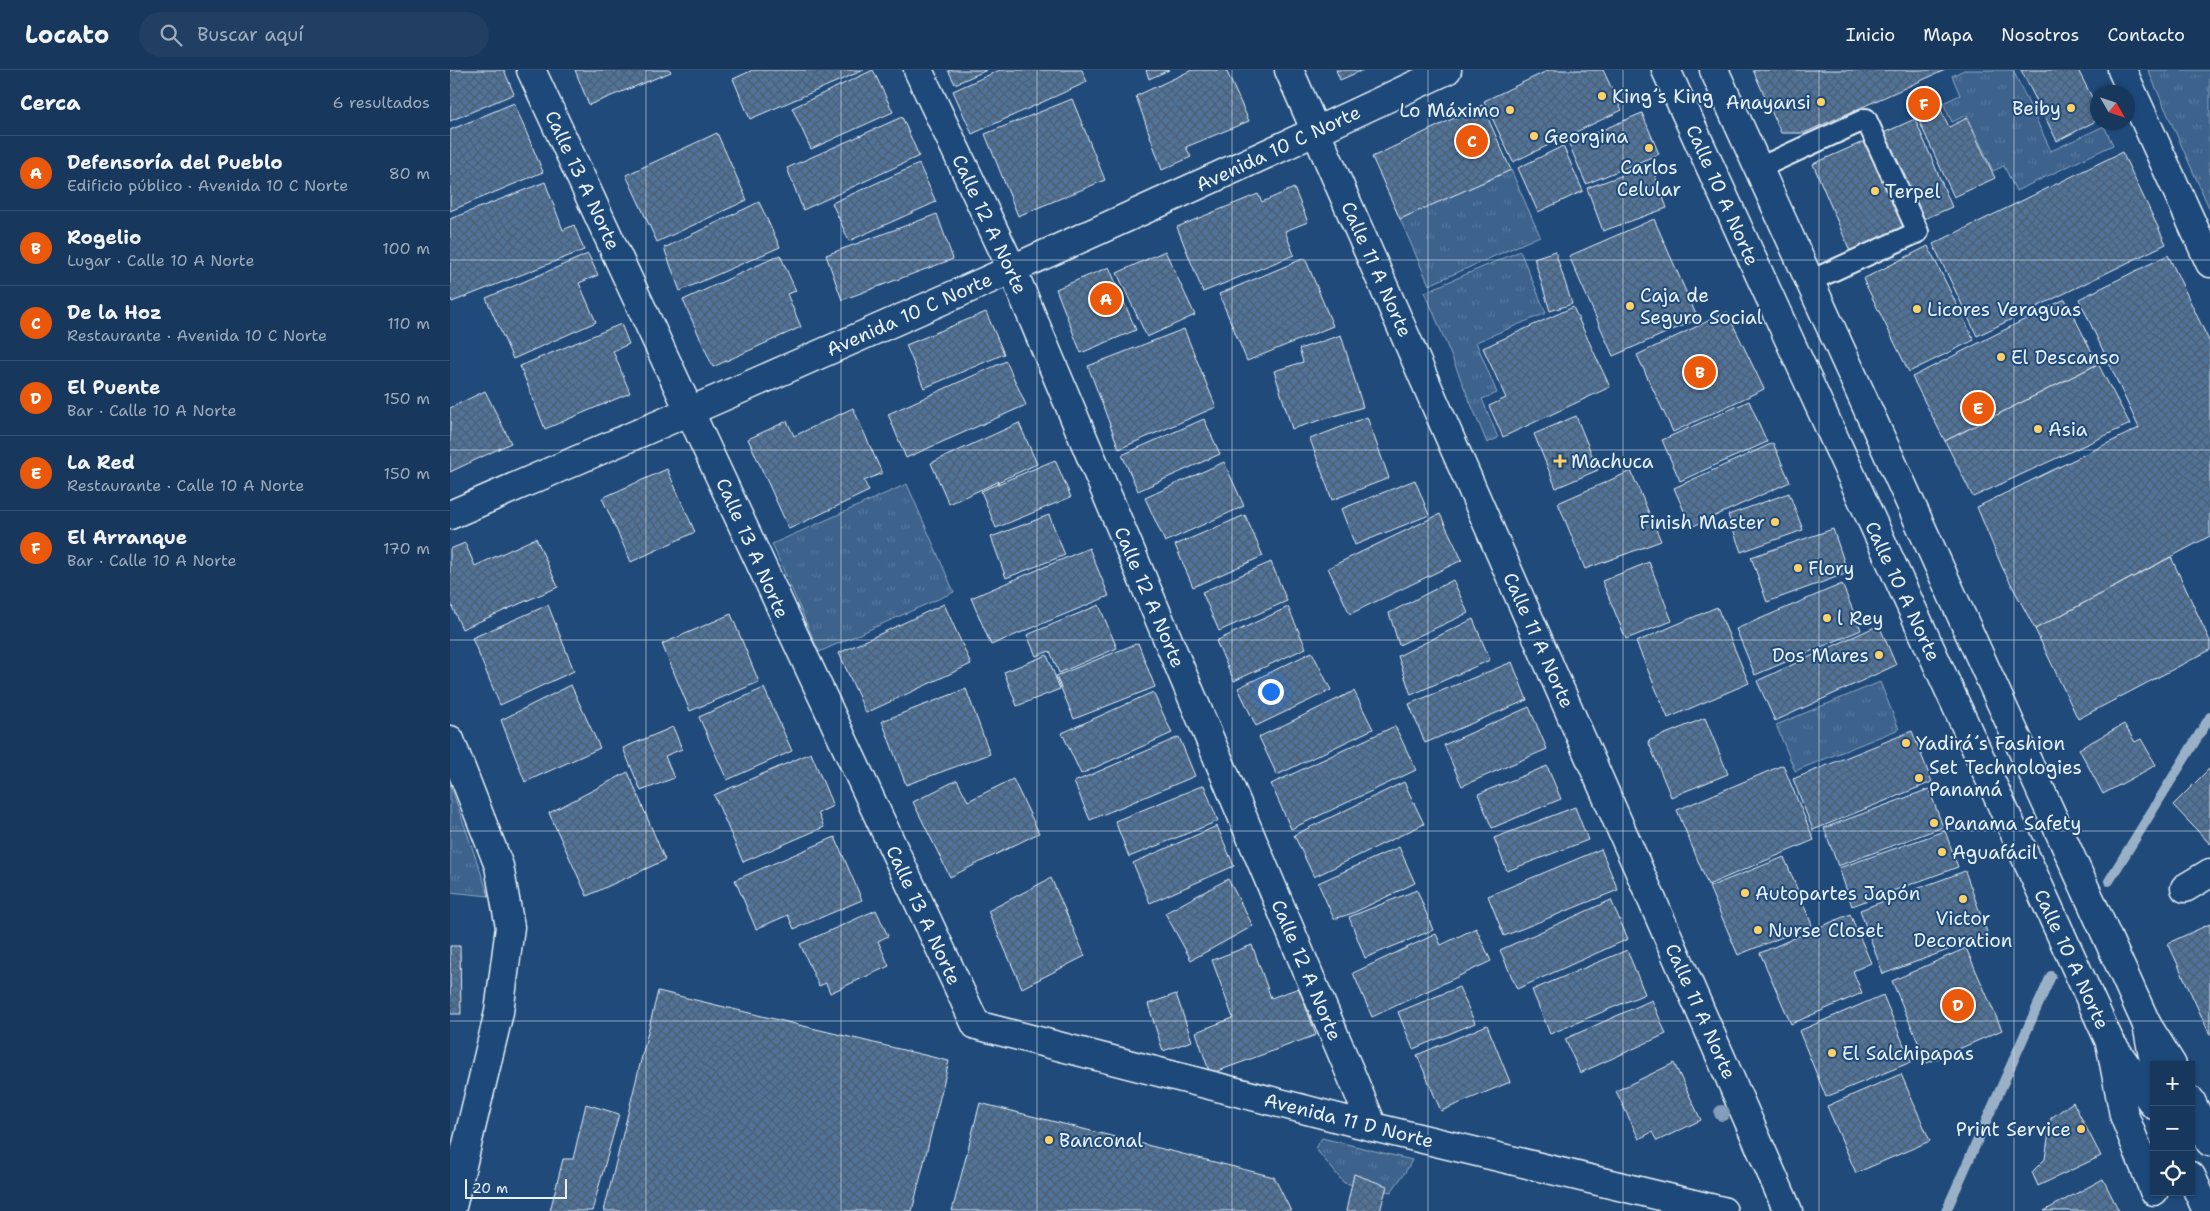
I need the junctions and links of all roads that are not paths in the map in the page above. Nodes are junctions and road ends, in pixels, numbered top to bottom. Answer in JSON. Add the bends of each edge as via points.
{"nodes":[{"id":1,"x":531,"y":70,"type":"edge"},
{"id":2,"x":918,"y":70,"type":"edge"},
{"id":3,"x":1289,"y":70,"type":"edge"},
{"id":4,"x":1447,"y":70,"type":"edge"},
{"id":5,"x":1666,"y":70,"type":"edge"},
{"id":6,"x":1714,"y":70,"type":"edge"},
{"id":7,"x":2122,"y":70,"type":"edge"},
{"id":8,"x":1317,"y":131,"type":"junction"},
{"id":9,"x":1759,"y":168,"type":"junction"},
{"id":10,"x":2210,"y":263,"type":"edge"},
{"id":11,"x":1012,"y":269,"type":"junction"},
{"id":12,"x":1810,"y":281,"type":"junction"},
{"id":13,"x":691,"y":411,"type":"junction"},
{"id":14,"x":450,"y":515,"type":"edge"},
{"id":15,"x":450,"y":740,"type":"edge"},
{"id":16,"x":2210,"y":873,"type":"edge"},
{"id":17,"x":2185,"y":888,"type":"dead end"},
{"id":18,"x":976,"y":1025,"type":"joint"},
{"id":19,"x":2147,"y":1025,"type":"junction"},
{"id":20,"x":2110,"y":1042,"type":"junction"},
{"id":21,"x":2154,"y":1061,"type":"edge"},
{"id":22,"x":2170,"y":1061,"type":"edge"},
{"id":23,"x":2150,"y":1099,"type":"edge"},
{"id":24,"x":2193,"y":1106,"type":"edge"},
{"id":25,"x":1373,"y":1127,"type":"junction"},
{"id":26,"x":2210,"y":1142,"type":"edge"},
{"id":27,"x":2150,"y":1182,"type":"edge"},
{"id":28,"x":2195,"y":1185,"type":"edge"},
{"id":29,"x":2156,"y":1196,"type":"edge"},
{"id":30,"x":451,"y":1211,"type":"edge"},
{"id":31,"x":1723,"y":1211,"type":"edge"},
{"id":32,"x":1788,"y":1211,"type":"edge"},
{"id":33,"x":2163,"y":1211,"type":"edge"},
{"id":34,"x":2207,"y":1211,"type":"edge"}],
"edges":[{"from":1,"to":13,"type":"main road","name":"Calle 13 A Norte"},
{"from":2,"to":11,"type":"main road","name":"Calle 12 A Norte"},
{"from":3,"to":8,"type":"main road","name":"Calle 11 A Norte"},
{"from":4,"to":8,"type":"main road","name":"Avenida 10 C Norte"},
{"from":5,"to":20,"type":"main road","name":"Calle 10 A Norte"},
{"from":6,"to":9,"type":"main road"},
{"from":7,"to":10,"type":"main road"},
{"from":8,"to":11,"type":"main road","name":"Avenida 10 C Norte"},
{"from":8,"to":32,"type":"main road","name":"Calle 11 A Norte"},
{"from":9,"to":12,"type":"main road"},
{"from":9,"to":12,"type":"lane","via":[[1866,119],[1918,232]]},
{"from":11,"to":13,"type":"main road","name":"Avenida 10 C Norte"},
{"from":11,"to":25,"type":"main road","name":"Calle 12 A Norte"},
{"from":12,"to":19,"type":"main road"},
{"from":13,"to":14,"type":"main road","name":"Avenida 10 C Norte"},
{"from":13,"to":18,"type":"main road","name":"Calle 13 A Norte","via":[[838,735]]},
{"from":15,"to":30,"type":"main road","via":[[499,866],[510,927],[499,1012]]},
{"from":16,"to":17,"type":"main road"},
{"from":18,"to":25,"type":"main road","name":"Avenida 11 D Norte"},
{"from":19,"to":21,"type":"main road"},
{"from":19,"to":22,"type":"main road"},
{"from":20,"to":23,"type":"main road","name":"Calle 10 A Norte"},
{"from":20,"to":27,"type":"main road","via":[[2124,1115]]},
{"from":24,"to":26,"type":"main road"},
{"from":25,"to":31,"type":"main road","name":"Avenida 11 D Norte"},
{"from":28,"to":34,"type":"main road"},
{"from":29,"to":33,"type":"main road"}]}
